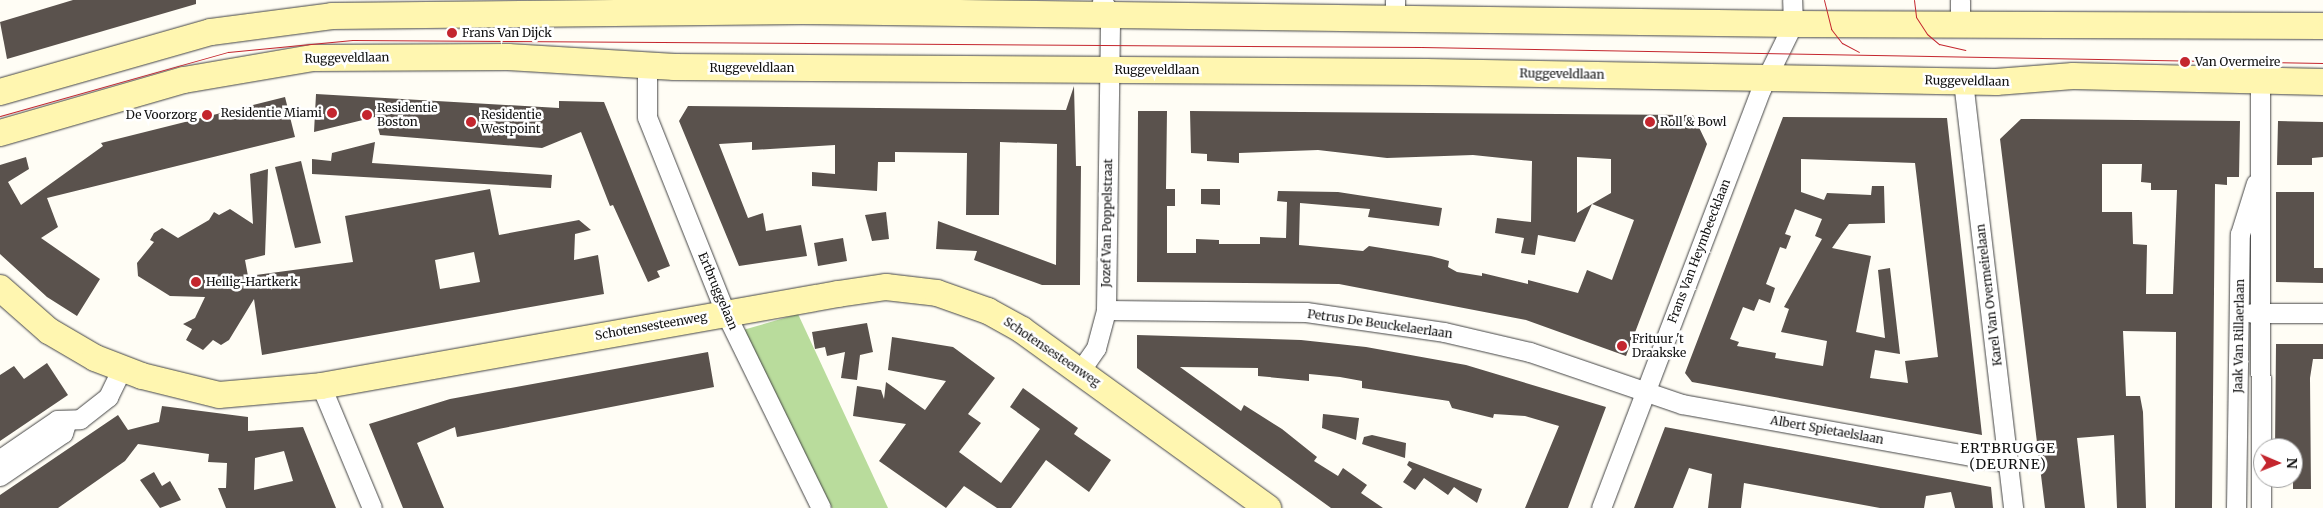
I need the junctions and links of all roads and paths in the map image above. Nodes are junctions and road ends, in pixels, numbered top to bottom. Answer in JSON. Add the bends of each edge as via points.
{"nodes":[{"id":1,"x":600,"y":5,"type":"edge"},
{"id":2,"x":995,"y":6,"type":"edge"},
{"id":3,"x":1068,"y":7,"type":"edge"},
{"id":4,"x":332,"y":8,"type":"edge"},
{"id":5,"x":1395,"y":8,"type":"edge"},
{"id":6,"x":1960,"y":10,"type":"edge"},
{"id":7,"x":1792,"y":12,"type":"edge"},
{"id":8,"x":1107,"y":18,"type":"edge"},
{"id":9,"x":2323,"y":26,"type":"edge"},
{"id":10,"x":647,"y":66,"type":"junction"},
{"id":11,"x":1109,"y":70,"type":"junction"},
{"id":12,"x":1766,"y":78,"type":"junction"},
{"id":13,"x":1963,"y":81,"type":"junction"},
{"id":14,"x":2260,"y":82,"type":"junction"},
{"id":15,"x":2323,"y":82,"type":"edge"},
{"id":16,"x":0,"y":92,"type":"edge"},
{"id":17,"x":0,"y":133,"type":"edge"},
{"id":18,"x":2261,"y":167,"type":"junction"},
{"id":19,"x":0,"y":288,"type":"edge"},
{"id":20,"x":1106,"y":310,"type":"junction"},
{"id":21,"x":725,"y":312,"type":"junction"},
{"id":22,"x":2239,"y":313,"type":"junction"},
{"id":23,"x":2263,"y":313,"type":"junction"},
{"id":24,"x":2323,"y":313,"type":"edge"},
{"id":25,"x":121,"y":370,"type":"junction"},
{"id":26,"x":1080,"y":371,"type":"junction"},
{"id":27,"x":321,"y":386,"type":"junction"},
{"id":28,"x":1647,"y":389,"type":"junction"},
{"id":29,"x":66,"y":423,"type":"junction"},
{"id":30,"x":0,"y":459,"type":"edge"},
{"id":31,"x":2009,"y":463,"type":"junction"},
{"id":32,"x":0,"y":476,"type":"edge"},
{"id":33,"x":372,"y":508,"type":"edge"},
{"id":34,"x":821,"y":508,"type":"edge"},
{"id":35,"x":1268,"y":508,"type":"edge"},
{"id":36,"x":1601,"y":508,"type":"edge"},
{"id":37,"x":2014,"y":508,"type":"edge"},
{"id":38,"x":2236,"y":508,"type":"edge"},
{"id":39,"x":2261,"y":508,"type":"edge"}],
"edges":[{"from":1,"to":2,"type":"street"},
{"from":1,"to":4,"type":"street","via":[[558,15]]},
{"from":2,"to":3,"type":"street"},
{"from":3,"to":8,"type":"street"},
{"from":4,"to":16,"type":"street","via":[[211,32]]},
{"from":5,"to":7,"type":"street"},
{"from":5,"to":8,"type":"street"},
{"from":6,"to":7,"type":"street"},
{"from":6,"to":9,"type":"street"},
{"from":7,"to":12,"type":"street","name":"Frans Van Heymbeecklaan"},
{"from":8,"to":11,"type":"street","name":"Jozef Van Poppelstraat"},
{"from":10,"to":11,"type":"street","name":"Ruggeveldlaan"},
{"from":10,"to":17,"type":"street","name":"Ruggeveldlaan","via":[[508,58],[294,59],[184,80]]},
{"from":10,"to":21,"type":"street","name":"Ertbruggelaan","via":[[647,117]]},
{"from":11,"to":12,"type":"street","name":"Ruggeveldlaan"},
{"from":11,"to":20,"type":"street","name":"Jozef Van Poppelstraat"},
{"from":12,"to":13,"type":"street","name":"Ruggeveldlaan"},
{"from":12,"to":28,"type":"street","name":"Frans Van Heymbeecklaan"},
{"from":13,"to":14,"type":"street","name":"Ruggeveldlaan","via":[[2072,76]]},
{"from":13,"to":31,"type":"street","name":"Karel Van Overmeirelaan"},
{"from":14,"to":15,"type":"street","name":"Ruggeveldlaan"},
{"from":14,"to":18,"type":"street","name":"Jaak Van Rillaerlaan"},
{"from":18,"to":22,"type":"street","name":"Jaak Van Rillaerlaan","via":[[2240,234]]},
{"from":18,"to":23,"type":"street","name":"Jaak Van Rillaerlaan"},
{"from":19,"to":25,"type":"street","name":"Schotensesteenweg","via":[[49,331]]},
{"from":20,"to":26,"type":"street","name":"Jozef Van Poppelstraat","via":[[1096,348]]},
{"from":20,"to":28,"type":"street","name":"Petrus De Beuckelaerlaan","via":[[1306,312],[1398,325],[1515,348]]},
{"from":21,"to":26,"type":"street","name":"Schotensesteenweg","via":[[886,287],[937,293],[988,311]]},
{"from":21,"to":27,"type":"street","name":"Schotensesteenweg"},
{"from":21,"to":34,"type":"street","name":"Ertbruggelaan"},
{"from":22,"to":23,"type":"street"},
{"from":22,"to":38,"type":"street","name":"Jaak Van Rillaerlaan"},
{"from":23,"to":24,"type":"street"},
{"from":23,"to":39,"type":"street","name":"Jaak Van Rillaerlaan"},
{"from":25,"to":27,"type":"street","name":"Schotensesteenweg","via":[[219,395]]},
{"from":25,"to":29,"type":"street","via":[[108,397],[80,419]]},
{"from":26,"to":35,"type":"street","name":"Schotensesteenweg"},
{"from":27,"to":33,"type":"street"},
{"from":28,"to":31,"type":"street","name":"Albert Spietaelslaan","via":[[1682,404]]},
{"from":28,"to":36,"type":"street","name":"Frans Van Heymbeecklaan"},
{"from":29,"to":30,"type":"street","via":[[57,420]]},
{"from":29,"to":32,"type":"street","via":[[63,434]]},
{"from":31,"to":37,"type":"street","name":"Karel Van Overmeirelaan"}]}
